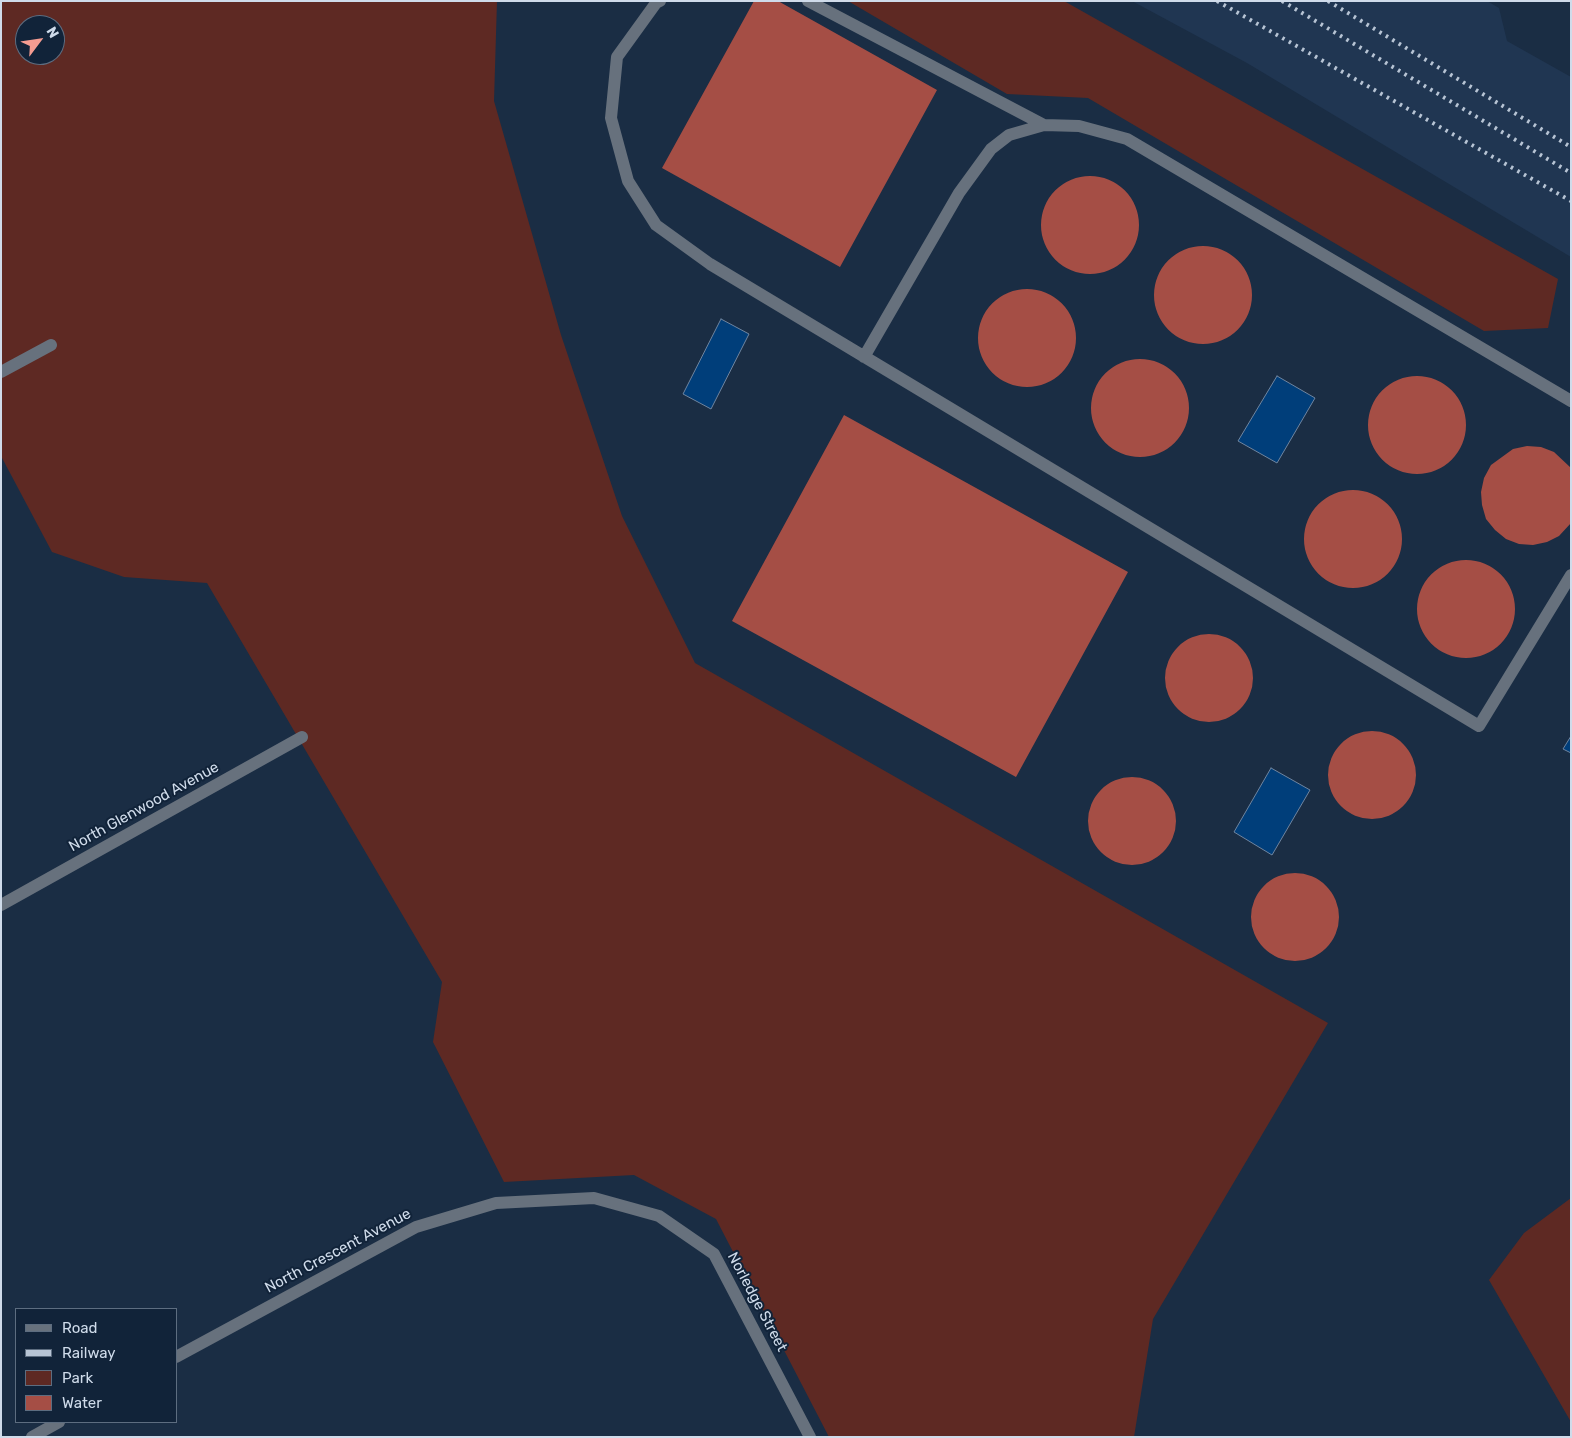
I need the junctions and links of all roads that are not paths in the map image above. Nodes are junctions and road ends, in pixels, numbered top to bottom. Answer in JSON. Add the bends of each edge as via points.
{"nodes":[{"id":1,"x":660,"y":1,"type":"edge"},
{"id":2,"x":808,"y":1,"type":"edge"},
{"id":3,"x":1044,"y":125,"type":"junction"},
{"id":4,"x":51,"y":345,"type":"dead end"},
{"id":5,"x":864,"y":357,"type":"junction"},
{"id":6,"x":1,"y":372,"type":"edge"},
{"id":7,"x":1571,"y":401,"type":"edge"},
{"id":8,"x":1571,"y":575,"type":"edge"},
{"id":9,"x":302,"y":737,"type":"dead end"},
{"id":10,"x":1,"y":905,"type":"edge"},
{"id":11,"x":644,"y":1212,"type":"joint"},
{"id":12,"x":178,"y":1356,"type":"edge"},
{"id":13,"x":57,"y":1423,"type":"edge"},
{"id":14,"x":32,"y":1437,"type":"edge"},
{"id":15,"x":810,"y":1437,"type":"edge"}],
"edges":[{"from":1,"to":5,"type":"street","via":[[617,57],[611,118],[628,181],[656,224],[710,264]]},
{"from":2,"to":3,"type":"street"},
{"from":3,"to":5,"type":"street","via":[[1009,135],[991,149],[960,193]]},
{"from":3,"to":7,"type":"street","via":[[1079,126],[1127,139]]},
{"from":4,"to":6,"type":"street"},
{"from":5,"to":8,"type":"street","via":[[1479,726]]},
{"from":9,"to":10,"type":"street","name":"North Glenwood Avenue"},
{"from":11,"to":12,"type":"street","name":"North Crescent Avenue","via":[[594,1198],[496,1204],[416,1227]]},
{"from":11,"to":15,"type":"street","name":"Norledge Street","via":[[659,1216],[714,1254]]},
{"from":13,"to":14,"type":"street"}]}
